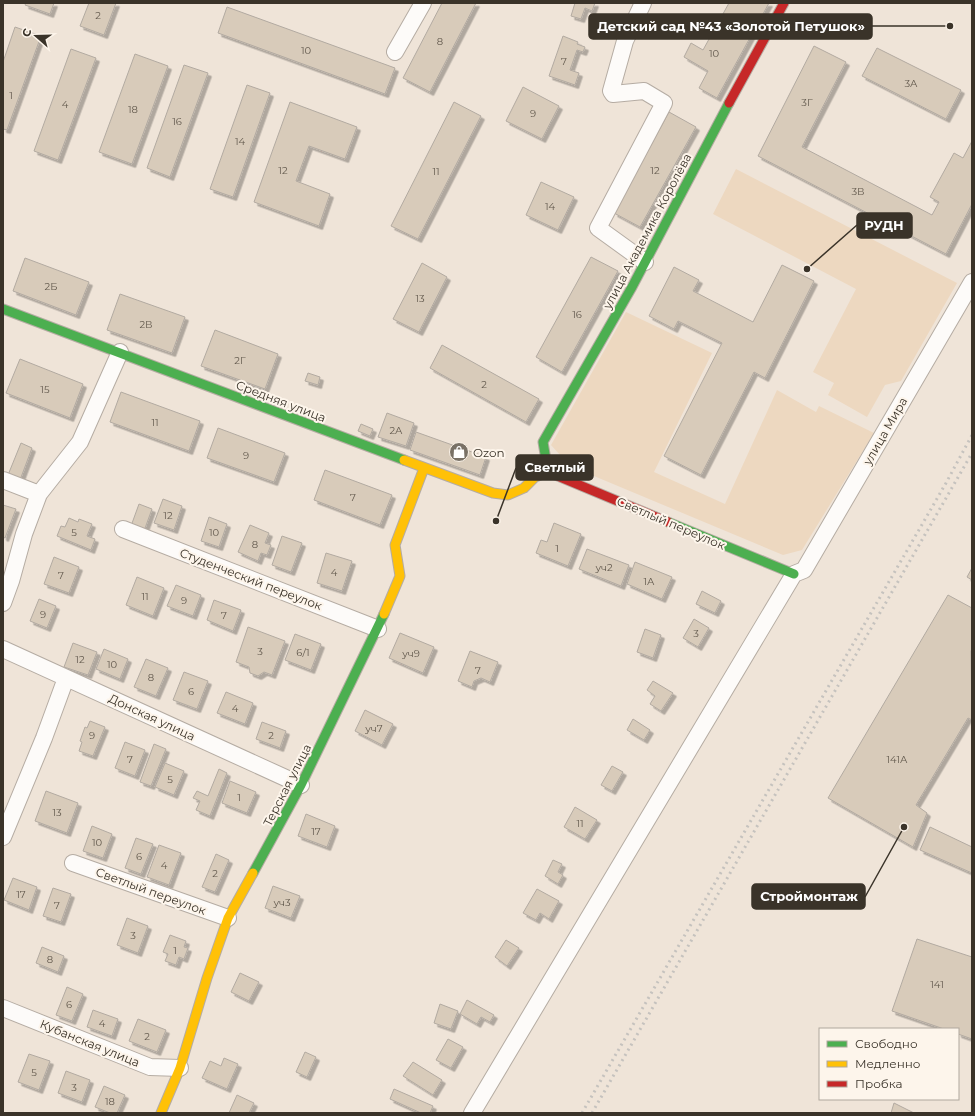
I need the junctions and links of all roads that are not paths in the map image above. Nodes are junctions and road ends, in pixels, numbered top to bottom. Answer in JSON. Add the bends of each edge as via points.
{"nodes":[{"id":1,"x":423,"y":3,"type":"edge"},
{"id":2,"x":643,"y":3,"type":"edge"},
{"id":3,"x":784,"y":3,"type":"edge"},
{"id":4,"x":395,"y":52,"type":"dead end"},
{"id":5,"x":645,"y":262,"type":"junction"},
{"id":6,"x":972,"y":282,"type":"edge"},
{"id":7,"x":3,"y":309,"type":"edge"},
{"id":8,"x":120,"y":352,"type":"junction"},
{"id":9,"x":424,"y":468,"type":"junction"},
{"id":10,"x":548,"y":472,"type":"junction"},
{"id":11,"x":3,"y":480,"type":"edge"},
{"id":12,"x":39,"y":494,"type":"junction"},
{"id":13,"x":123,"y":529,"type":"dead end"},
{"id":14,"x":794,"y":574,"type":"junction"},
{"id":15,"x":3,"y":602,"type":"edge"},
{"id":16,"x":378,"y":629,"type":"junction"},
{"id":17,"x":3,"y":649,"type":"edge"},
{"id":18,"x":66,"y":678,"type":"junction"},
{"id":19,"x":301,"y":785,"type":"junction"},
{"id":20,"x":3,"y":837,"type":"edge"},
{"id":21,"x":73,"y":863,"type":"dead end"},
{"id":22,"x":228,"y":918,"type":"junction"},
{"id":23,"x":3,"y":1008,"type":"edge"},
{"id":24,"x":180,"y":1068,"type":"junction"},
{"id":25,"x":161,"y":1113,"type":"edge"},
{"id":26,"x":472,"y":1113,"type":"edge"}],
"edges":[{"from":1,"to":4,"type":"street"},
{"from":2,"to":5,"type":"street","via":[[625,41],[611,91],[613,94],[644,91],[664,103],[598,228]]},
{"from":3,"to":5,"type":"street","name":"улица Академика Королёва"},
{"from":5,"to":10,"type":"street","name":"улица Академика Королёва","via":[[543,442]]},
{"from":6,"to":14,"type":"street","name":"улица Мира","via":[[804,570]]},
{"from":7,"to":8,"type":"street","name":"Средняя улица"},
{"from":8,"to":9,"type":"street","name":"Средняя улица"},
{"from":8,"to":12,"type":"street","via":[[80,442]]},
{"from":9,"to":10,"type":"street","name":"Средняя улица","via":[[493,493],[508,495],[524,488],[535,477]]},
{"from":9,"to":16,"type":"street","name":"Терская улица","via":[[395,545],[400,576]]},
{"from":10,"to":14,"type":"street","name":"Светлый переулок"},
{"from":11,"to":12,"type":"street"},
{"from":12,"to":15,"type":"street"},
{"from":13,"to":16,"type":"street","name":"Студенческий переулок"},
{"from":14,"to":26,"type":"street","name":"улица Мира"},
{"from":16,"to":19,"type":"street","name":"Терская улица"},
{"from":17,"to":18,"type":"street","name":"Донская улица"},
{"from":18,"to":19,"type":"street","name":"Донская улица"},
{"from":18,"to":20,"type":"street"},
{"from":19,"to":22,"type":"street","name":"Терская улица"},
{"from":21,"to":22,"type":"street","name":"Светлый переулок"},
{"from":22,"to":24,"type":"street","name":"Терская улица","via":[[206,978]]},
{"from":23,"to":24,"type":"street","name":"Кубанская улица","via":[[150,1067]]},
{"from":24,"to":25,"type":"street","name":"Терская улица"}]}
